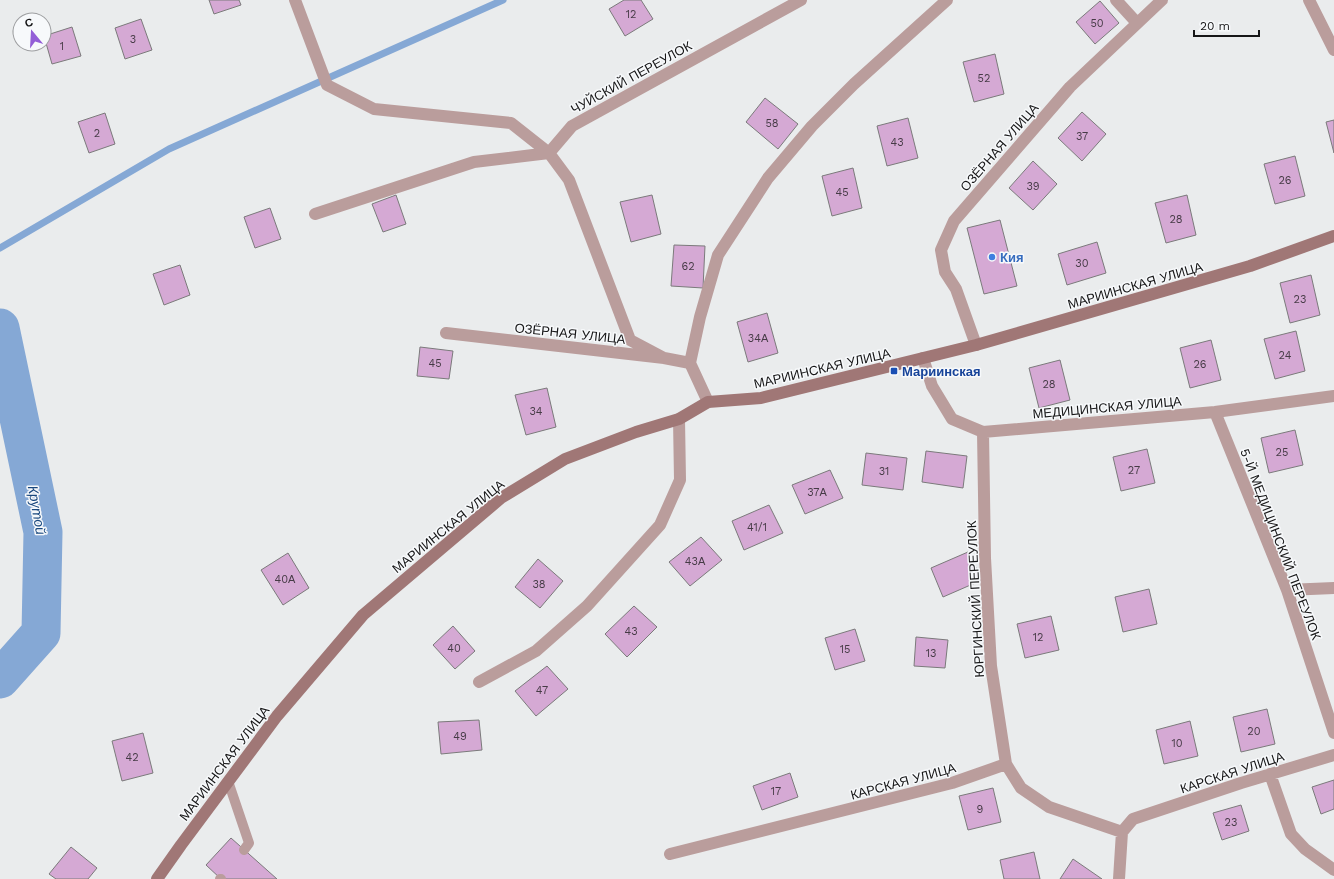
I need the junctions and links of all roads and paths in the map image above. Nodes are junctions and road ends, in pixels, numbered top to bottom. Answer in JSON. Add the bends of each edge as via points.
{"nodes":[{"id":1,"x":295,"y":0,"type":"edge"},
{"id":2,"x":801,"y":0,"type":"edge"},
{"id":3,"x":947,"y":0,"type":"edge"},
{"id":4,"x":1116,"y":0,"type":"edge"},
{"id":5,"x":1162,"y":0,"type":"edge"},
{"id":6,"x":1308,"y":0,"type":"edge"},
{"id":7,"x":1138,"y":23,"type":"junction"},
{"id":8,"x":1334,"y":50,"type":"edge"},
{"id":9,"x":549,"y":154,"type":"junction"},
{"id":10,"x":315,"y":214,"type":"dead end"},
{"id":11,"x":1334,"y":236,"type":"edge"},
{"id":12,"x":446,"y":334,"type":"dead end"},
{"id":13,"x":976,"y":345,"type":"junction"},
{"id":14,"x":664,"y":358,"type":"junction"},
{"id":15,"x":923,"y":358,"type":"junction"},
{"id":16,"x":690,"y":363,"type":"junction"},
{"id":17,"x":1334,"y":396,"type":"edge"},
{"id":18,"x":708,"y":402,"type":"junction"},
{"id":19,"x":1215,"y":412,"type":"junction"},
{"id":20,"x":679,"y":419,"type":"junction"},
{"id":21,"x":983,"y":432,"type":"junction"},
{"id":22,"x":1334,"y":588,"type":"edge"},
{"id":23,"x":1286,"y":590,"type":"junction"},
{"id":24,"x":479,"y":682,"type":"dead end"},
{"id":25,"x":1334,"y":733,"type":"edge"},
{"id":26,"x":1334,"y":755,"type":"edge"},
{"id":27,"x":1006,"y":764,"type":"junction"},
{"id":28,"x":1270,"y":774,"type":"junction"},
{"id":29,"x":228,"y":781,"type":"junction"},
{"id":30,"x":1122,"y":832,"type":"junction"},
{"id":31,"x":244,"y":850,"type":"dead end"},
{"id":32,"x":670,"y":854,"type":"dead end"},
{"id":33,"x":1334,"y":870,"type":"edge"},
{"id":34,"x":157,"y":879,"type":"edge"},
{"id":35,"x":1119,"y":879,"type":"edge"}],
"edges":[{"from":1,"to":9,"type":"street","via":[[327,85],[374,109],[511,123]]},
{"from":2,"to":9,"type":"street","name":"ЧУЙСКИЙ ПЕРЕУЛОК","via":[[572,126]]},
{"from":3,"to":16,"type":"street","via":[[854,84],[812,126],[768,178],[718,255]]},
{"from":4,"to":7,"type":"street"},
{"from":5,"to":7,"type":"street","name":"ОЗЁРНАЯ УЛИЦА"},
{"from":6,"to":8,"type":"street"},
{"from":7,"to":13,"type":"street","name":"ОЗЁРНАЯ УЛИЦА","via":[[1070,87],[954,221],[941,250],[945,272],[956,289]]},
{"from":9,"to":10,"type":"street","via":[[474,162]]},
{"from":9,"to":14,"type":"street","via":[[569,180],[630,340]]},
{"from":11,"to":13,"type":"main road","name":"МАРИИНСКАЯ УЛИЦА","via":[[1250,266]]},
{"from":12,"to":14,"type":"street","name":"ОЗЁРНАЯ УЛИЦА"},
{"from":13,"to":15,"type":"main road","name":"МАРИИНСКАЯ УЛИЦА"},
{"from":14,"to":16,"type":"street","name":"ОЗЁРНАЯ УЛИЦА"},
{"from":15,"to":18,"type":"main road","name":"МАРИИНСКАЯ УЛИЦА","via":[[761,398]]},
{"from":15,"to":21,"type":"street","name":"МЕДИЦИНСКАЯ УЛИЦА","via":[[932,386],[952,419]]},
{"from":16,"to":18,"type":"street"},
{"from":17,"to":19,"type":"street","name":"МЕДИЦИНСКАЯ УЛИЦА"},
{"from":18,"to":20,"type":"main road","name":"МАРИИНСКАЯ УЛИЦА"},
{"from":19,"to":21,"type":"street","name":"МЕДИЦИНСКАЯ УЛИЦА"},
{"from":19,"to":23,"type":"street","name":"5-Й МЕДИЦИНСКИЙ ПЕРЕУЛОК"},
{"from":20,"to":24,"type":"street","via":[[680,480],[660,525],[587,606],[536,651]]},
{"from":20,"to":29,"type":"main road","name":"МАРИИНСКАЯ УЛИЦА","via":[[564,459],[501,498],[363,615],[277,716]]},
{"from":21,"to":27,"type":"street","name":"ЮРГИНСКИЙ ПЕРЕУЛОК","via":[[990,666]]},
{"from":22,"to":23,"type":"street"},
{"from":23,"to":25,"type":"street","name":"5-Й МЕДИЦИНСКИЙ ПЕРЕУЛОК"},
{"from":26,"to":28,"type":"street","name":"КАРСКАЯ УЛИЦА"},
{"from":27,"to":30,"type":"street","via":[[1021,788],[1048,807]]},
{"from":27,"to":32,"type":"street","name":"КАРСКАЯ УЛИЦА","via":[[952,783]]},
{"from":28,"to":30,"type":"street","name":"КАРСКАЯ УЛИЦА","via":[[1133,819]]},
{"from":28,"to":33,"type":"street","via":[[1292,834],[1305,849]]},
{"from":29,"to":31,"type":"lane","via":[[249,843]]},
{"from":29,"to":34,"type":"main road","name":"МАРИИНСКАЯ УЛИЦА"},
{"from":30,"to":35,"type":"street"}]}
